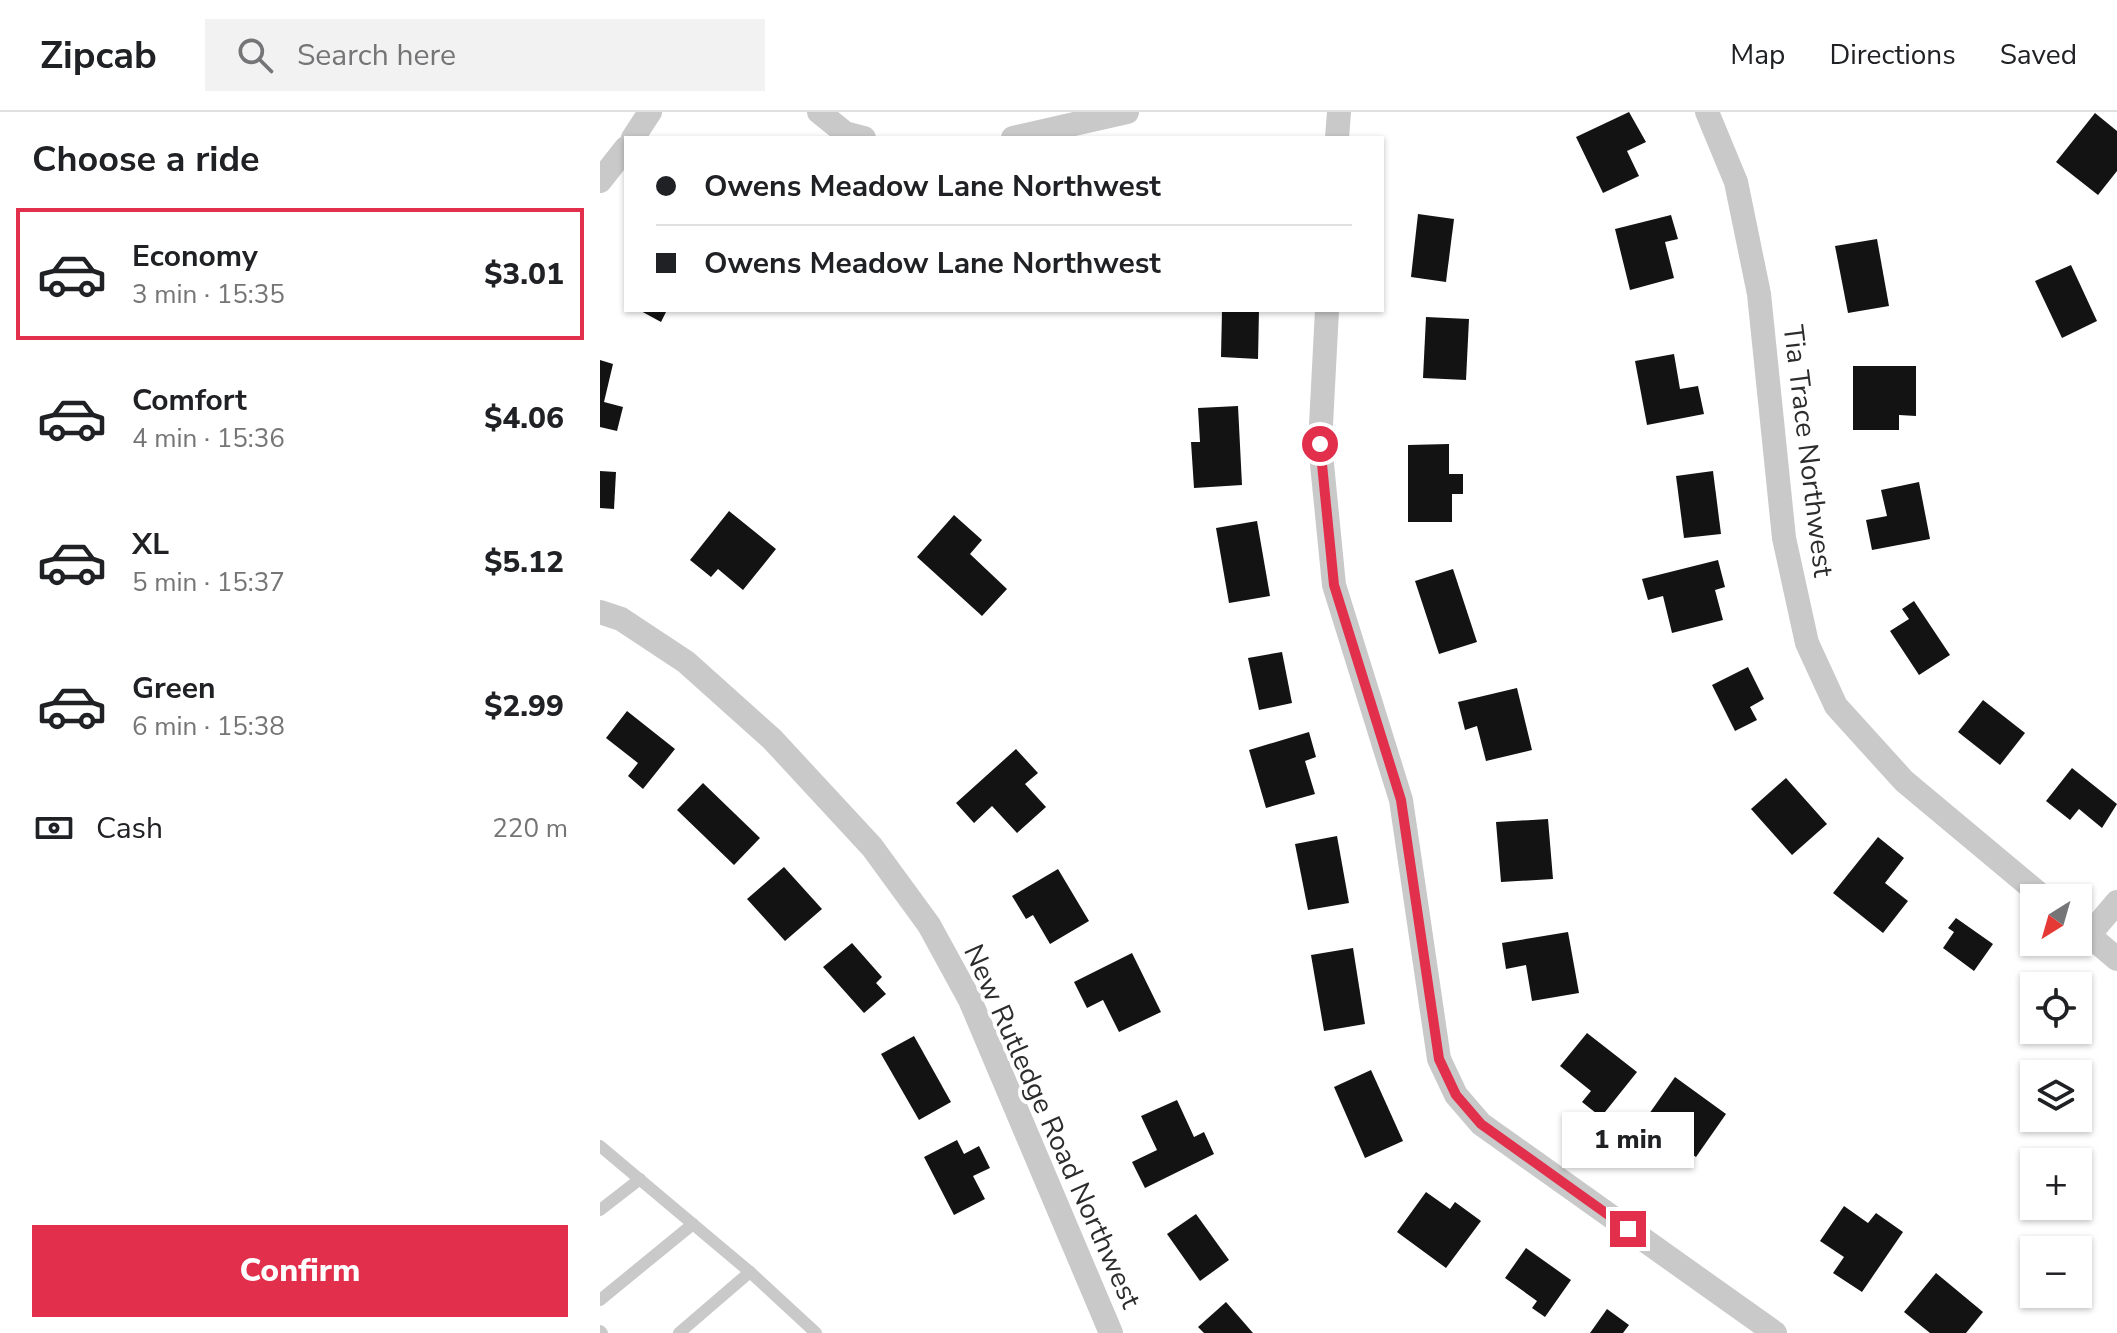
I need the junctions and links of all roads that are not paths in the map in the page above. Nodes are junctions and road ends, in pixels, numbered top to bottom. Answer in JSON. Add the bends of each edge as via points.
{"nodes":[{"id":1,"x":650,"y":112,"type":"edge"},
{"id":2,"x":819,"y":112,"type":"edge"},
{"id":3,"x":1127,"y":112,"type":"edge"},
{"id":4,"x":1339,"y":112,"type":"edge"},
{"id":5,"x":1707,"y":112,"type":"edge"},
{"id":6,"x":634,"y":136,"type":"edge"},
{"id":7,"x":856,"y":136,"type":"edge"},
{"id":8,"x":1022,"y":136,"type":"edge"},
{"id":9,"x":1337,"y":136,"type":"edge"},
{"id":10,"x":624,"y":151,"type":"edge"},
{"id":11,"x":600,"y":181,"type":"edge"},
{"id":12,"x":1327,"y":312,"type":"edge"},
{"id":13,"x":600,"y":612,"type":"edge"},
{"id":14,"x":2027,"y":884,"type":"edge"},
{"id":15,"x":2117,"y":902,"type":"edge"},
{"id":16,"x":2092,"y":923,"type":"edge"},
{"id":17,"x":2092,"y":937,"type":"edge"},
{"id":18,"x":2117,"y":959,"type":"edge"},
{"id":19,"x":600,"y":1146,"type":"edge"},
{"id":20,"x":640,"y":1179,"type":"junction"},
{"id":21,"x":600,"y":1210,"type":"edge"},
{"id":22,"x":693,"y":1224,"type":"junction"},
{"id":23,"x":750,"y":1272,"type":"junction"},
{"id":24,"x":600,"y":1300,"type":"edge"},
{"id":25,"x":805,"y":1330,"type":"edge"},
{"id":26,"x":679,"y":1333,"type":"edge"},
{"id":27,"x":1111,"y":1333,"type":"edge"},
{"id":28,"x":1775,"y":1333,"type":"edge"}],
"edges":[{"from":1,"to":6,"type":"street"},
{"from":2,"to":7,"type":"street"},
{"from":3,"to":8,"type":"street"},
{"from":4,"to":9,"type":"street"},
{"from":5,"to":14,"type":"street","name":"Tia Trace Northwest","via":[[1736,182],[1759,294],[1784,538],[1807,643],[1836,706],[1904,781]]},
{"from":10,"to":11,"type":"street"},
{"from":12,"to":28,"type":"street","via":[[1320,444],[1334,585],[1401,800],[1439,1059],[1456,1095],[1481,1124]]},
{"from":13,"to":27,"type":"street","name":"New Rutledge Road Northwest","via":[[621,619],[686,662],[772,739],[872,847],[929,925],[970,1000]]},
{"from":15,"to":16,"type":"street"},
{"from":17,"to":18,"type":"street"},
{"from":19,"to":20,"type":"lane"},
{"from":20,"to":21,"type":"lane"},
{"from":20,"to":22,"type":"lane"},
{"from":22,"to":23,"type":"lane"},
{"from":22,"to":24,"type":"lane"},
{"from":23,"to":25,"type":"lane"},
{"from":23,"to":26,"type":"lane"}]}
